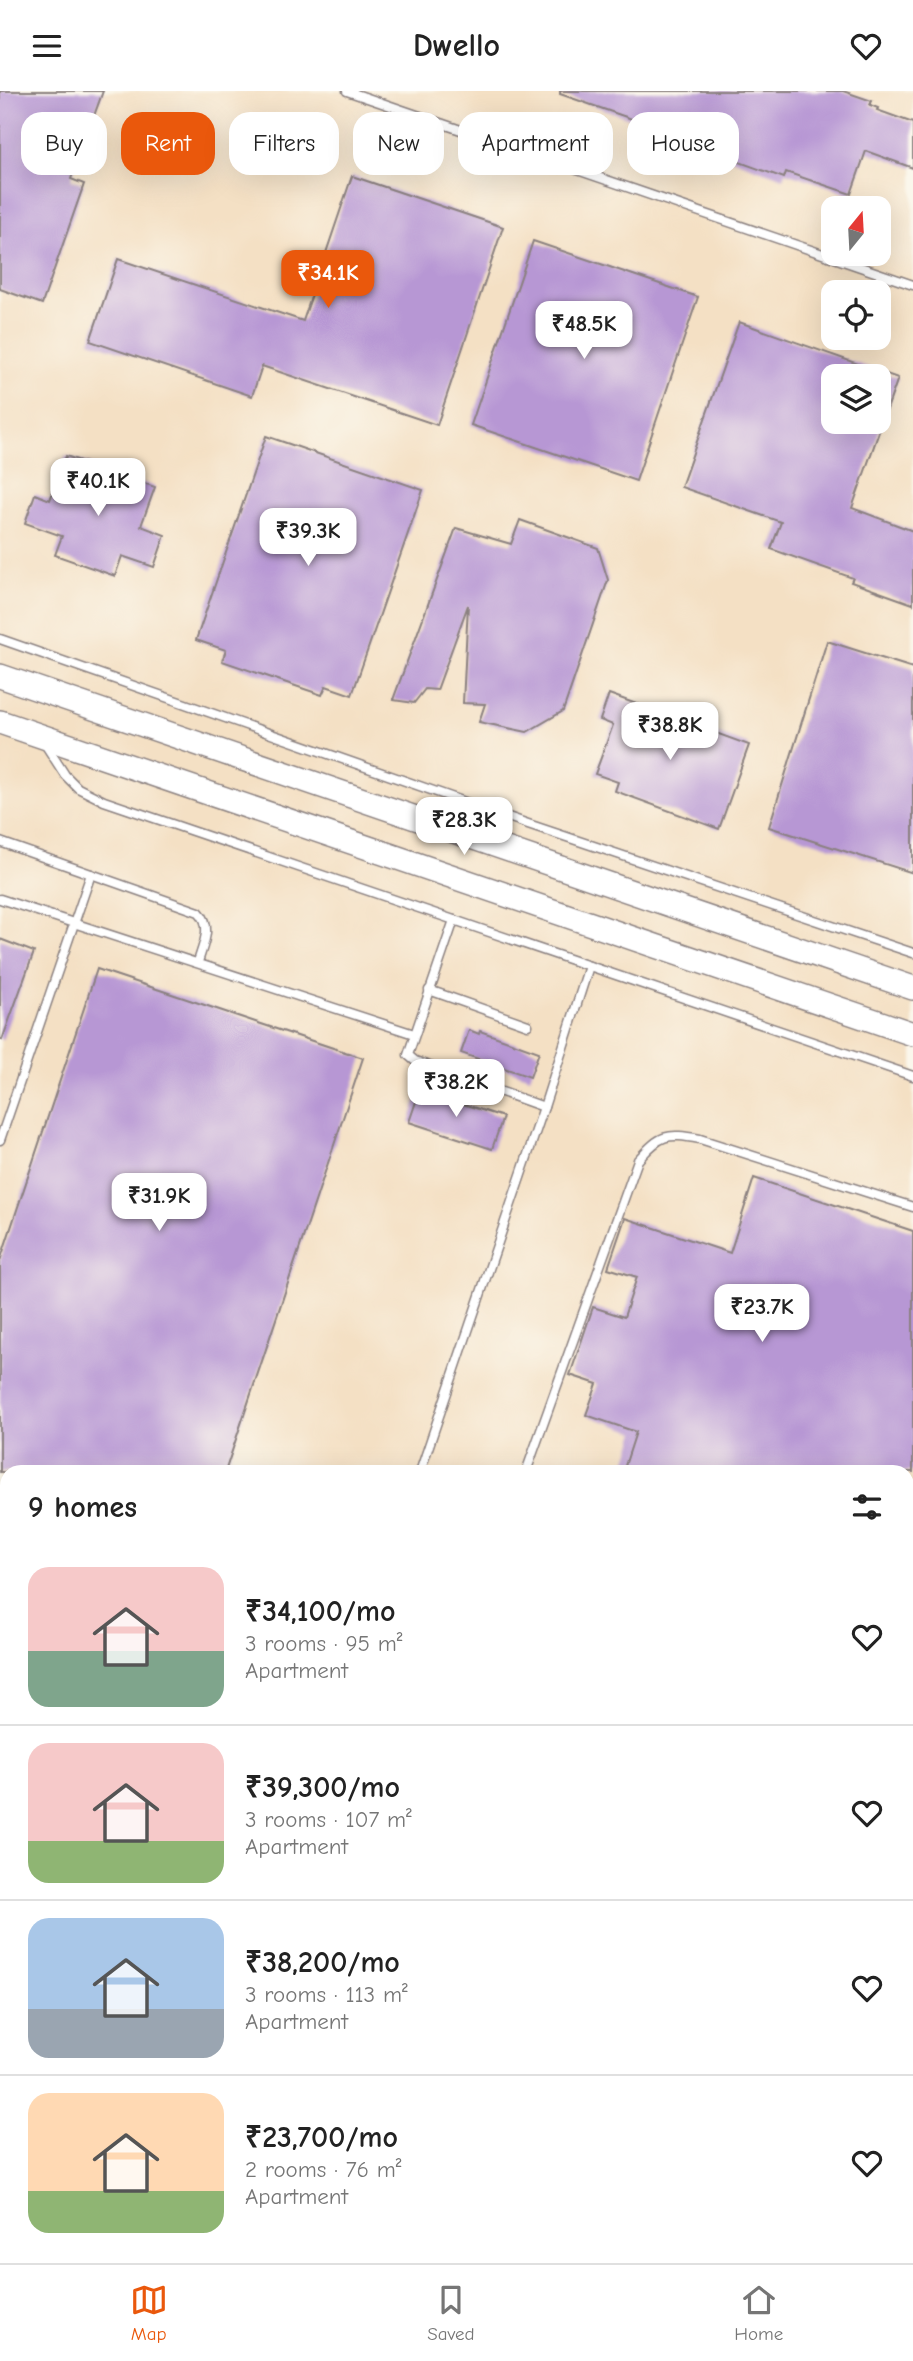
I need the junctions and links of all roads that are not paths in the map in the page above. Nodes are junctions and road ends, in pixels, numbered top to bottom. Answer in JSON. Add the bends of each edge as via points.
{"nodes":[{"id":1,"x":347,"y":91,"type":"edge"},
{"id":2,"x":913,"y":285,"type":"edge"},
{"id":3,"x":0,"y":639,"type":"edge"},
{"id":4,"x":0,"y":676,"type":"edge"},
{"id":5,"x":0,"y":722,"type":"edge"},
{"id":6,"x":39,"y":735,"type":"junction"},
{"id":7,"x":0,"y":842,"type":"edge"},
{"id":8,"x":91,"y":874,"type":"junction"},
{"id":9,"x":0,"y":899,"type":"edge"},
{"id":10,"x":454,"y":920,"type":"junction"},
{"id":11,"x":75,"y":925,"type":"junction"},
{"id":12,"x":913,"y":953,"type":"edge"},
{"id":13,"x":198,"y":962,"type":"junction"},
{"id":14,"x":589,"y":966,"type":"junction"},
{"id":15,"x":913,"y":988,"type":"edge"},
{"id":16,"x":429,"y":990,"type":"junction"},
{"id":17,"x":528,"y":1025,"type":"dead end"},
{"id":18,"x":414,"y":1034,"type":"junction"},
{"id":19,"x":913,"y":1034,"type":"edge"},
{"id":20,"x":913,"y":1076,"type":"edge"},
{"id":21,"x":544,"y":1107,"type":"junction"},
{"id":22,"x":0,"y":1140,"type":"edge"},
{"id":23,"x":913,"y":1207,"type":"edge"},
{"id":24,"x":422,"y":1465,"type":"edge"},
{"id":25,"x":529,"y":1465,"type":"edge"}],
"edges":[{"from":1,"to":2,"type":"lane"},
{"from":3,"to":12,"type":"lane"},
{"from":4,"to":15,"type":"street"},
{"from":5,"to":6,"type":"street"},
{"from":6,"to":10,"type":"lane","via":[[65,775],[78,788],[104,801]]},
{"from":6,"to":19,"type":"street"},
{"from":7,"to":8,"type":"lane"},
{"from":8,"to":11,"type":"lane"},
{"from":8,"to":13,"type":"lane","via":[[199,912],[207,928]]},
{"from":9,"to":11,"type":"lane"},
{"from":10,"to":14,"type":"lane"},
{"from":10,"to":16,"type":"lane"},
{"from":11,"to":13,"type":"lane"},
{"from":11,"to":22,"type":"lane"},
{"from":13,"to":18,"type":"lane"},
{"from":14,"to":20,"type":"lane"},
{"from":14,"to":21,"type":"lane"},
{"from":16,"to":17,"type":"lane"},
{"from":16,"to":18,"type":"lane"},
{"from":18,"to":21,"type":"lane","via":[[408,1055],[415,1061]]},
{"from":21,"to":24,"type":"lane"},
{"from":23,"to":25,"type":"lane","via":[[700,1139],[673,1134],[654,1142],[638,1160]]}]}
